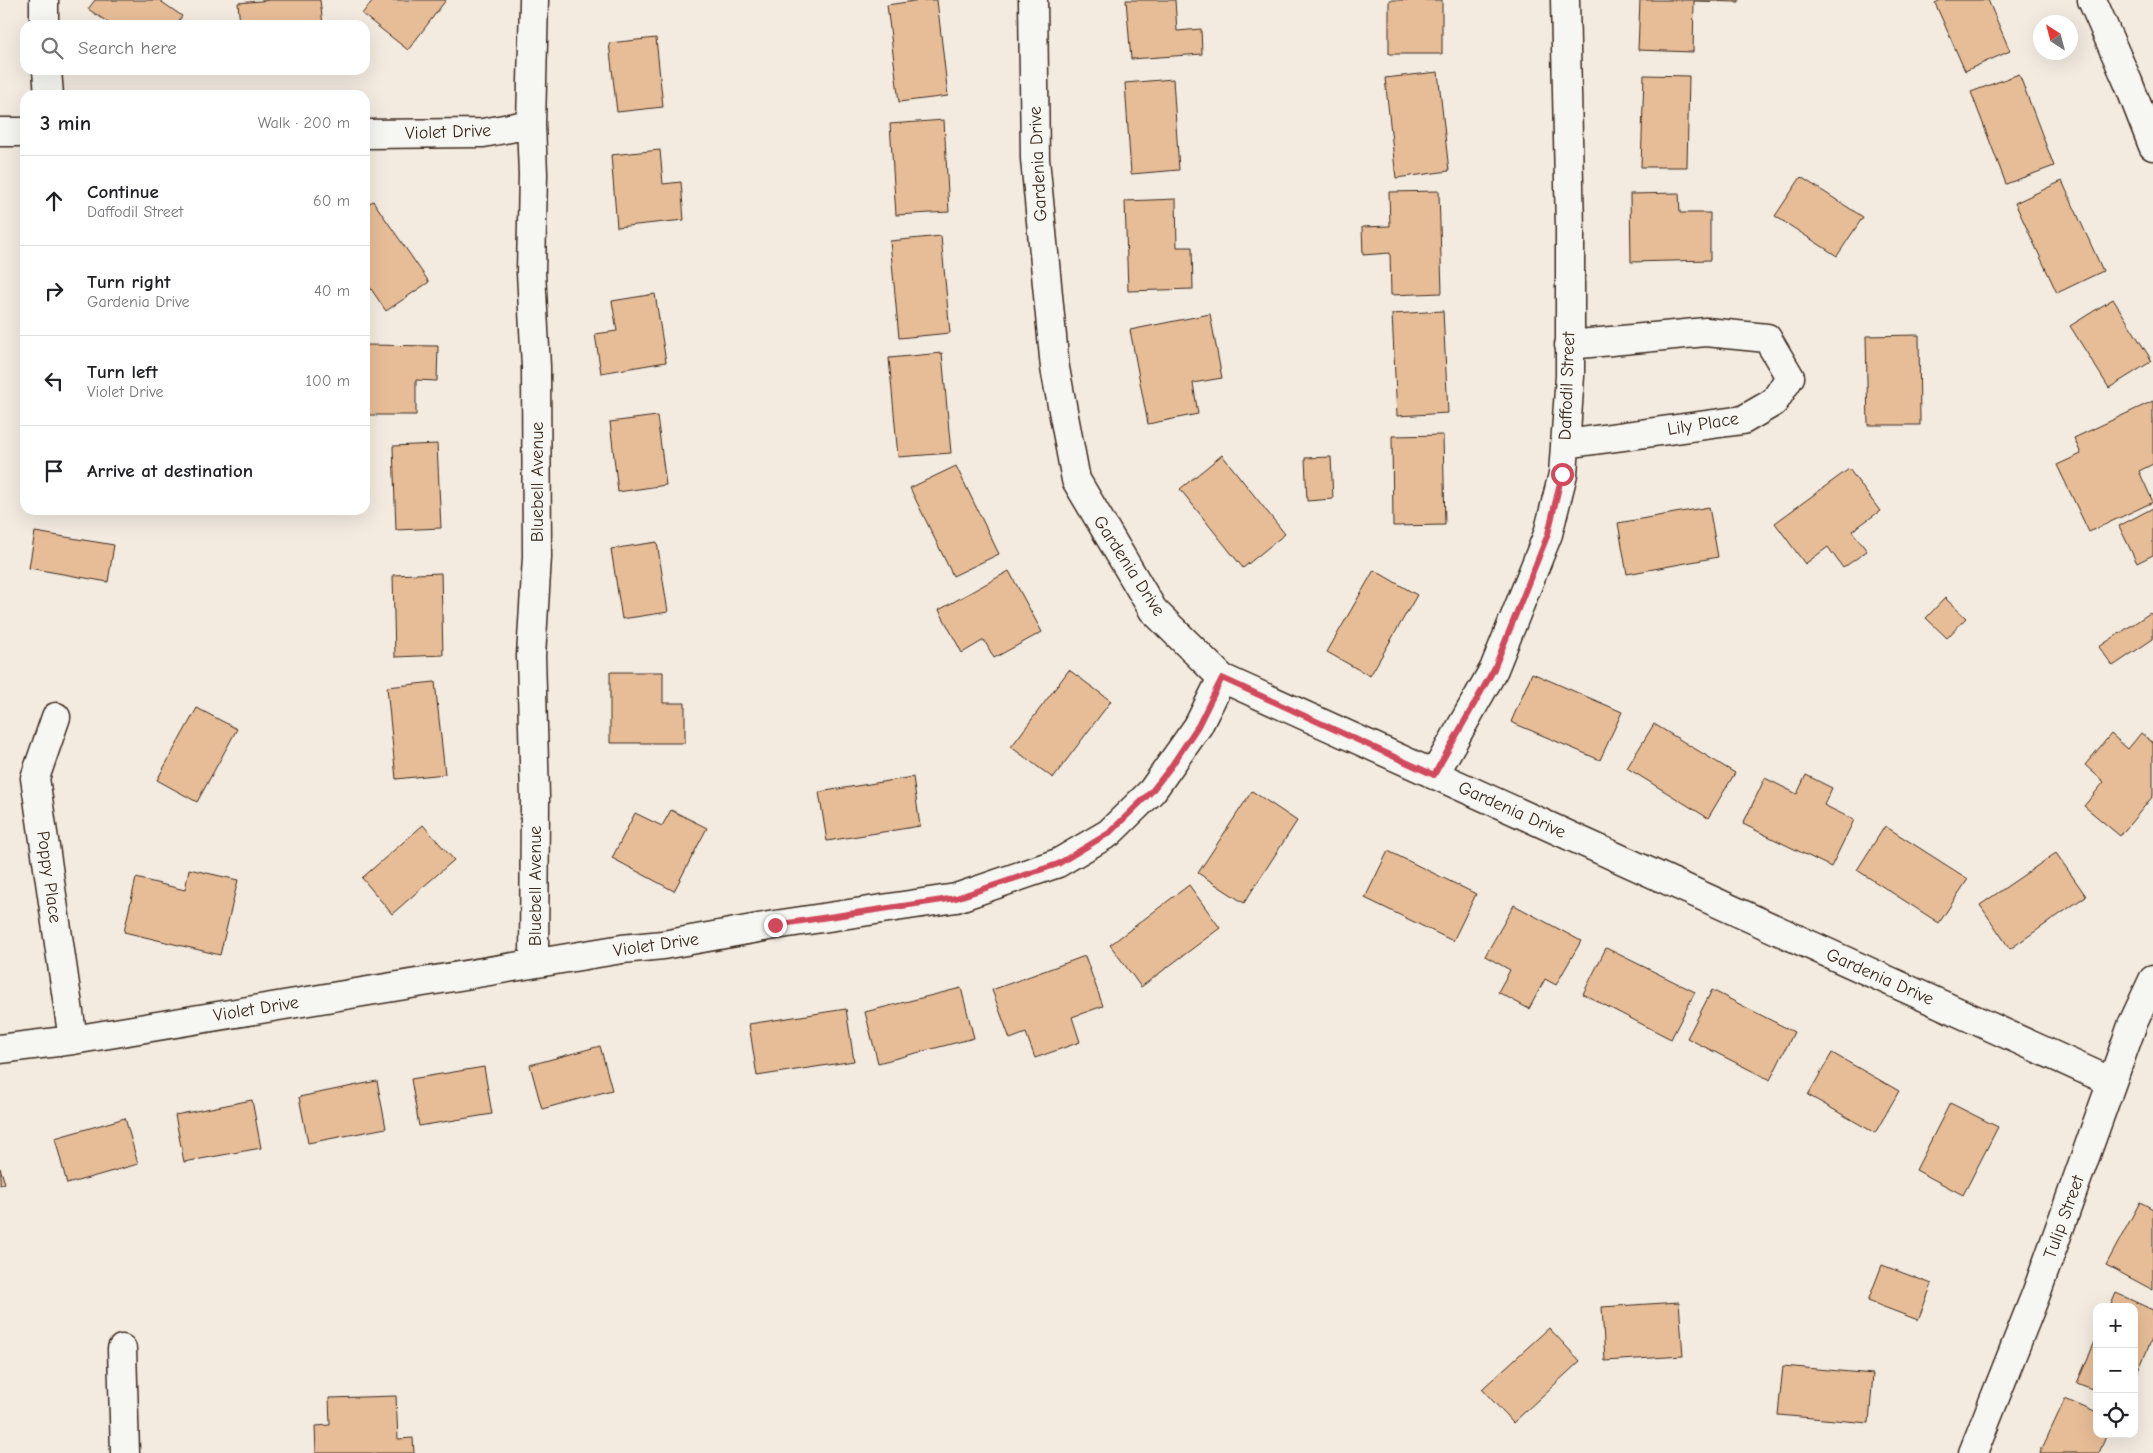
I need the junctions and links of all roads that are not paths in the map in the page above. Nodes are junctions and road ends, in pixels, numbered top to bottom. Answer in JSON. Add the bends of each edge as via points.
{"nodes":[{"id":1,"x":44,"y":0,"type":"edge"},
{"id":2,"x":534,"y":0,"type":"edge"},
{"id":3,"x":1033,"y":0,"type":"edge"},
{"id":4,"x":1564,"y":0,"type":"edge"},
{"id":5,"x":2092,"y":0,"type":"edge"},
{"id":6,"x":44,"y":20,"type":"edge"},
{"id":7,"x":47,"y":75,"type":"edge"},
{"id":8,"x":49,"y":90,"type":"edge"},
{"id":9,"x":531,"y":124,"type":"junction"},
{"id":10,"x":0,"y":132,"type":"edge"},
{"id":11,"x":20,"y":132,"type":"edge"},
{"id":12,"x":370,"y":134,"type":"edge"},
{"id":13,"x":2153,"y":146,"type":"edge"},
{"id":14,"x":1570,"y":344,"type":"junction"},
{"id":15,"x":1565,"y":444,"type":"junction"},
{"id":16,"x":1222,"y":678,"type":"junction"},
{"id":17,"x":56,"y":717,"type":"dead end"},
{"id":18,"x":1434,"y":775,"type":"junction"},
{"id":19,"x":534,"y":964,"type":"junction"},
{"id":20,"x":2153,"y":980,"type":"edge"},
{"id":21,"x":72,"y":1040,"type":"junction"},
{"id":22,"x":0,"y":1049,"type":"edge"},
{"id":23,"x":2112,"y":1082,"type":"junction"},
{"id":24,"x":122,"y":1349,"type":"dead end"},
{"id":25,"x":125,"y":1453,"type":"edge"},
{"id":26,"x":1973,"y":1453,"type":"edge"}],
"edges":[{"from":1,"to":6,"type":"street"},
{"from":2,"to":9,"type":"street","name":"Bluebell Avenue"},
{"from":3,"to":16,"type":"street","name":"Gardenia Drive","via":[[1035,159],[1055,368],[1076,480],[1153,610]]},
{"from":4,"to":14,"type":"street","name":"Daffodil Street"},
{"from":5,"to":13,"type":"street"},
{"from":7,"to":8,"type":"street"},
{"from":9,"to":12,"type":"street","name":"Violet Drive","via":[[483,133]]},
{"from":9,"to":19,"type":"street","name":"Bluebell Avenue","via":[[537,538],[531,656],[535,797]]},
{"from":10,"to":11,"type":"street"},
{"from":14,"to":15,"type":"street","name":"Daffodil Street"},
{"from":14,"to":15,"type":"street","name":"Lily Place","via":[[1706,332],[1767,338],[1790,377],[1774,402],[1742,420]]},
{"from":15,"to":18,"type":"street","name":"Daffodil Street","via":[[1562,474],[1541,552],[1494,669]]},
{"from":16,"to":18,"type":"street","name":"Gardenia Drive"},
{"from":16,"to":19,"type":"street","name":"Violet Drive","via":[[1198,726],[1152,791],[1109,833],[1058,864],[956,898]]},
{"from":17,"to":21,"type":"street","name":"Poppy Place","via":[[35,778]]},
{"from":18,"to":23,"type":"street","name":"Gardenia Drive"},
{"from":19,"to":21,"type":"street","name":"Violet Drive"},
{"from":20,"to":23,"type":"street","name":"Tulip Street","via":[[2132,1023]]},
{"from":21,"to":22,"type":"street","name":"Violet Drive"},
{"from":23,"to":26,"type":"street","name":"Tulip Street","via":[[2036,1294]]},
{"from":24,"to":25,"type":"street"}]}
